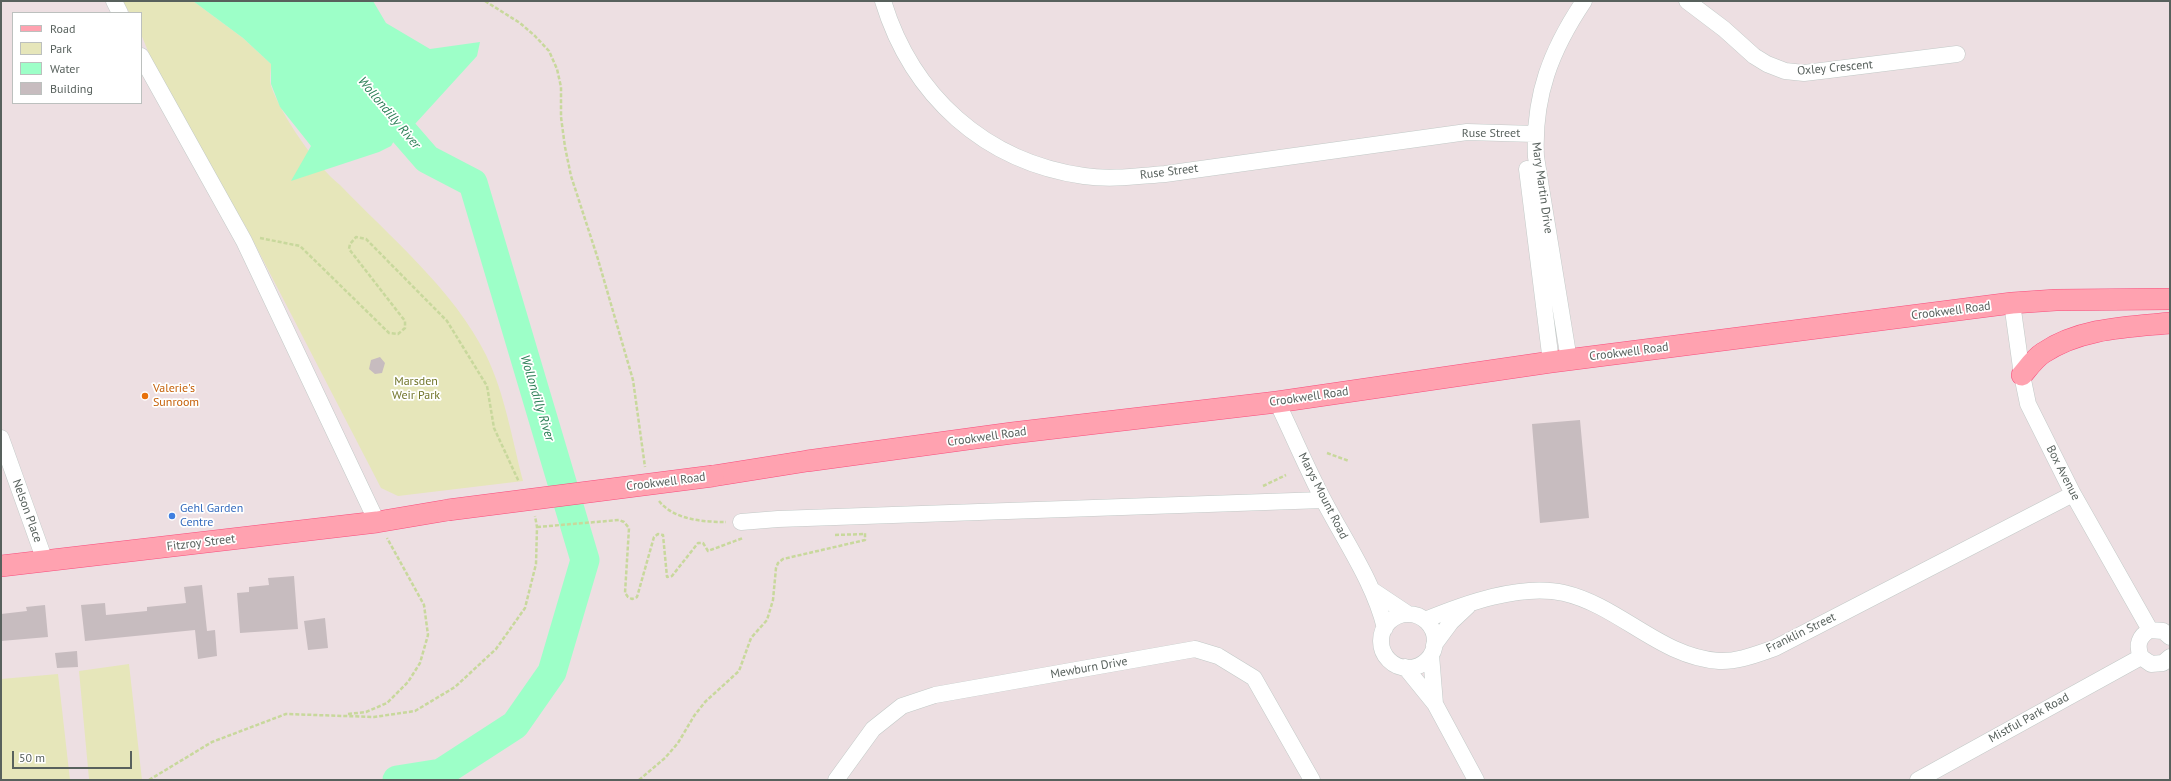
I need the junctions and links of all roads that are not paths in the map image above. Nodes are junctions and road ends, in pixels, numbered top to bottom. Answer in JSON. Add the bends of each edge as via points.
{"nodes":[{"id":1,"x":114,"y":1,"type":"edge"},
{"id":2,"x":883,"y":1,"type":"edge"},
{"id":3,"x":1574,"y":1,"type":"edge"},
{"id":4,"x":1584,"y":1,"type":"edge"},
{"id":5,"x":1687,"y":1,"type":"edge"},
{"id":6,"x":120,"y":12,"type":"edge"},
{"id":7,"x":1957,"y":54,"type":"dead end"},
{"id":8,"x":142,"y":58,"type":"edge"},
{"id":9,"x":1530,"y":134,"type":"junction"},
{"id":10,"x":2170,"y":299,"type":"edge"},
{"id":11,"x":2012,"y":303,"type":"junction"},
{"id":12,"x":2170,"y":323,"type":"edge"},
{"id":13,"x":1560,"y":361,"type":"junction"},
{"id":14,"x":2022,"y":375,"type":"junction"},
{"id":15,"x":1277,"y":402,"type":"junction"},
{"id":16,"x":1,"y":438,"type":"edge"},
{"id":17,"x":2073,"y":494,"type":"junction"},
{"id":18,"x":1323,"y":500,"type":"junction"},
{"id":19,"x":448,"y":510,"type":"joint"},
{"id":20,"x":377,"y":522,"type":"junction"},
{"id":21,"x":741,"y":522,"type":"road end"},
{"id":22,"x":45,"y":561,"type":"junction"},
{"id":23,"x":1,"y":566,"type":"edge"},
{"id":24,"x":1371,"y":589,"type":"junction"},
{"id":25,"x":1470,"y":603,"type":"junction"},
{"id":26,"x":1408,"y":614,"type":"junction"},
{"id":27,"x":1425,"y":620,"type":"junction"},
{"id":28,"x":1385,"y":628,"type":"junction"},
{"id":29,"x":2150,"y":630,"type":"junction"},
{"id":30,"x":2170,"y":637,"type":"edge"},
{"id":31,"x":1433,"y":650,"type":"junction"},
{"id":32,"x":2141,"y":656,"type":"junction"},
{"id":33,"x":2168,"y":665,"type":"edge"},
{"id":34,"x":1405,"y":667,"type":"junction"},
{"id":35,"x":1435,"y":704,"type":"junction"},
{"id":36,"x":836,"y":780,"type":"edge"},
{"id":37,"x":1312,"y":780,"type":"edge"},
{"id":38,"x":1476,"y":780,"type":"edge"},
{"id":39,"x":1918,"y":780,"type":"edge"}],
"edges":[{"from":1,"to":6,"type":"street"},
{"from":2,"to":9,"type":"street","name":"Ruse Street","via":[[891,27],[911,64],[938,101],[973,132],[1010,154],[1048,169],[1084,176],[1119,178],[1165,174],[1467,132]]},
{"from":3,"to":9,"type":"street","name":"Mary Martin Drive","via":[[1533,87],[1527,110]]},
{"from":4,"to":9,"type":"street","name":"Mary Martin Drive","via":[[1555,49],[1541,88]]},
{"from":5,"to":7,"type":"street","name":"Oxley Crescent","via":[[1754,56],[1785,71],[1804,73]]},
{"from":8,"to":20,"type":"street","via":[[244,241]]},
{"from":9,"to":13,"type":"street","name":"Mary Martin Drive","via":[[1536,157]]},
{"from":10,"to":11,"type":"main road","name":"Crookwell Road"},
{"from":11,"to":13,"type":"main road","name":"Crookwell Road"},
{"from":11,"to":14,"type":"street","name":"Box Avenue"},
{"from":12,"to":14,"type":"main road","via":[[2113,328],[2084,334],[2042,353]]},
{"from":13,"to":15,"type":"main road","name":"Crookwell Road"},
{"from":14,"to":17,"type":"street","name":"Box Avenue","via":[[2028,404]]},
{"from":15,"to":18,"type":"street","name":"Marys Mount Road"},
{"from":15,"to":19,"type":"main road","name":"Crookwell Road","bridge":true,"via":[[1012,433],[713,476]]},
{"from":16,"to":22,"type":"street","name":"Nelson Place"},
{"from":17,"to":25,"type":"street","name":"Franklin Street","via":[[1775,648],[1745,658],[1720,661],[1695,657],[1670,648],[1590,602],[1563,593],[1533,591]]},
{"from":17,"to":29,"type":"street","name":"Box Avenue"},
{"from":18,"to":21,"type":"street"},
{"from":18,"to":24,"type":"street","name":"Marys Mount Road"},
{"from":19,"to":20,"type":"main road","name":"Fitzroy Street"},
{"from":20,"to":22,"type":"main road","name":"Fitzroy Street"},
{"from":22,"to":23,"type":"main road","name":"Fitzroy Street"},
{"from":24,"to":26,"type":"street","name":"Marys Mount Road"},
{"from":24,"to":28,"type":"street","name":"Marys Mount Road"},
{"from":25,"to":27,"type":"street","name":"Franklin Street"},
{"from":25,"to":31,"type":"street","via":[[1451,622]]},
{"from":26,"to":27,"type":"street"},
{"from":26,"to":28,"type":"street","via":[[1394,618]]},
{"from":27,"to":31,"type":"street","via":[[1433,631]]},
{"from":28,"to":34,"type":"street","via":[[1382,645],[1385,653],[1390,660]]},
{"from":29,"to":30,"type":"street","via":[[2163,631]]},
{"from":29,"to":32,"type":"street","via":[[2138,644]]},
{"from":31,"to":34,"type":"street","via":[[1420,665]]},
{"from":31,"to":35,"type":"street"},
{"from":32,"to":33,"type":"street","via":[[2151,664]]},
{"from":32,"to":39,"type":"street","name":"Mistful Park Road"},
{"from":34,"to":35,"type":"street"},
{"from":35,"to":38,"type":"street"},
{"from":36,"to":37,"type":"street","name":"Mewburn Drive","via":[[873,729],[902,706],[936,695],[1195,649],[1218,656],[1254,678]]}]}
